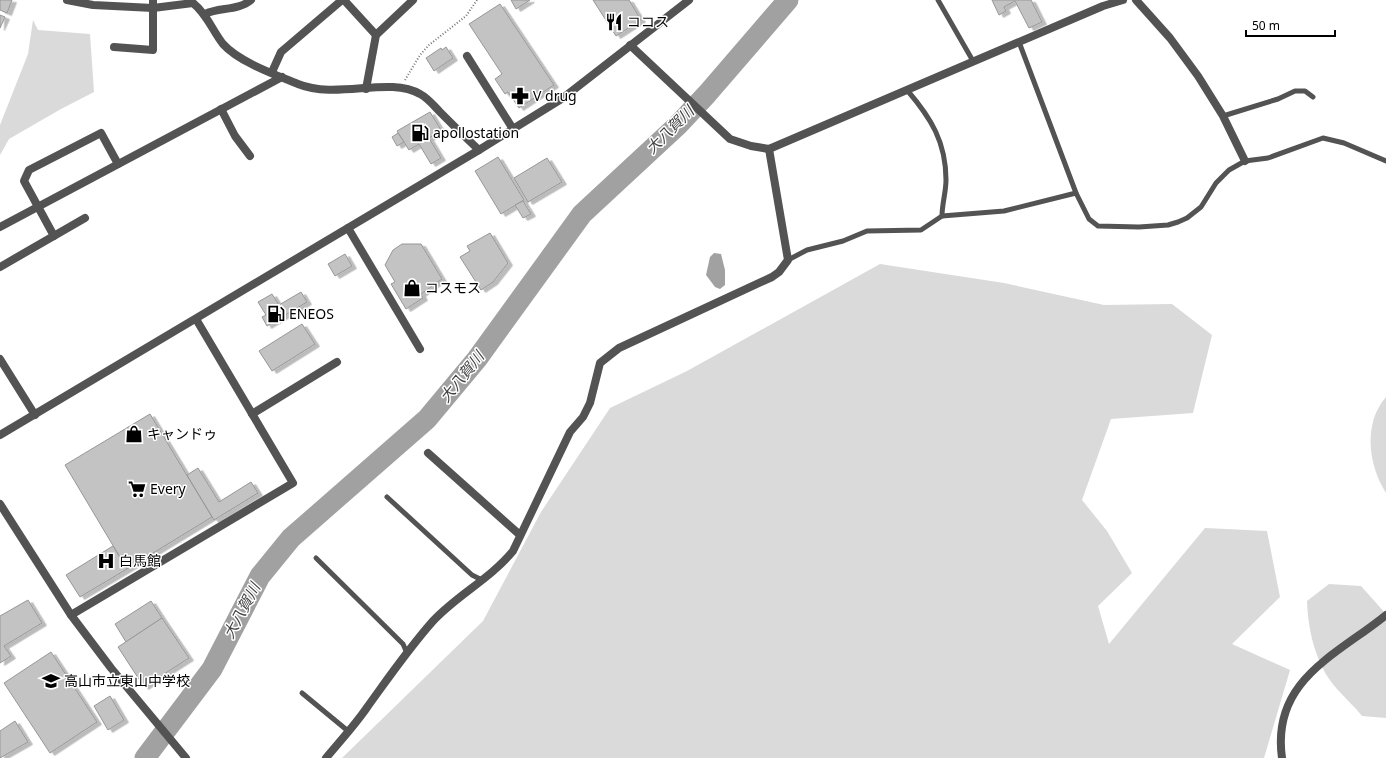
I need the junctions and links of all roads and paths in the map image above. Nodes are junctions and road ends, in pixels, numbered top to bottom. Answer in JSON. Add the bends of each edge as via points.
{"nodes":[{"id":1,"x":67,"y":0,"type":"edge"},
{"id":2,"x":251,"y":0,"type":"edge"},
{"id":3,"x":343,"y":0,"type":"edge"},
{"id":4,"x":413,"y":0,"type":"edge"},
{"id":5,"x":477,"y":0,"type":"edge"},
{"id":6,"x":689,"y":0,"type":"edge"},
{"id":7,"x":938,"y":0,"type":"edge"},
{"id":8,"x":1123,"y":0,"type":"edge"},
{"id":9,"x":1136,"y":0,"type":"edge"},
{"id":10,"x":84,"y":2,"type":"edge"},
{"id":11,"x":1102,"y":3,"type":"edge"},
{"id":12,"x":153,"y":4,"type":"edge"},
{"id":13,"x":205,"y":14,"type":"junction"},
{"id":14,"x":376,"y":35,"type":"junction"},
{"id":15,"x":1019,"y":42,"type":"junction"},
{"id":16,"x":630,"y":45,"type":"junction"},
{"id":17,"x":114,"y":47,"type":"dead end"},
{"id":18,"x":467,"y":56,"type":"dead end"},
{"id":19,"x":973,"y":61,"type":"junction"},
{"id":20,"x":272,"y":72,"type":"junction"},
{"id":21,"x":282,"y":77,"type":"junction"},
{"id":22,"x":402,"y":87,"type":"junction"},
{"id":23,"x":366,"y":89,"type":"junction"},
{"id":24,"x":907,"y":90,"type":"junction"},
{"id":25,"x":1314,"y":97,"type":"dead end"},
{"id":26,"x":221,"y":109,"type":"junction"},
{"id":27,"x":1224,"y":116,"type":"junction"},
{"id":28,"x":513,"y":129,"type":"junction"},
{"id":29,"x":769,"y":149,"type":"junction"},
{"id":30,"x":479,"y":150,"type":"junction"},
{"id":31,"x":250,"y":156,"type":"dead end"},
{"id":32,"x":1245,"y":161,"type":"junction"},
{"id":33,"x":1386,"y":161,"type":"edge"},
{"id":34,"x":118,"y":164,"type":"junction"},
{"id":35,"x":1076,"y":193,"type":"junction"},
{"id":36,"x":39,"y":206,"type":"junction"},
{"id":37,"x":942,"y":216,"type":"junction"},
{"id":38,"x":85,"y":218,"type":"dead end"},
{"id":39,"x":0,"y":227,"type":"edge"},
{"id":40,"x":348,"y":228,"type":"junction"},
{"id":41,"x":54,"y":236,"type":"junction"},
{"id":42,"x":788,"y":260,"type":"junction"},
{"id":43,"x":0,"y":267,"type":"edge"},
{"id":44,"x":196,"y":319,"type":"junction"},
{"id":45,"x":420,"y":349,"type":"dead end"},
{"id":46,"x":0,"y":359,"type":"edge"},
{"id":47,"x":337,"y":362,"type":"dead end"},
{"id":48,"x":252,"y":414,"type":"junction"},
{"id":49,"x":35,"y":415,"type":"junction"},
{"id":50,"x":0,"y":435,"type":"edge"},
{"id":51,"x":428,"y":452,"type":"dead end"},
{"id":52,"x":387,"y":496,"type":"dead end"},
{"id":53,"x":0,"y":504,"type":"edge"},
{"id":54,"x":520,"y":535,"type":"junction"},
{"id":55,"x":316,"y":558,"type":"dead end"},
{"id":56,"x":482,"y":580,"type":"junction"},
{"id":57,"x":71,"y":615,"type":"junction"},
{"id":58,"x":1386,"y":615,"type":"edge"},
{"id":59,"x":408,"y":653,"type":"junction"},
{"id":60,"x":302,"y":693,"type":"dead end"},
{"id":61,"x":348,"y":731,"type":"junction"},
{"id":62,"x":186,"y":758,"type":"edge"},
{"id":63,"x":326,"y":758,"type":"edge"},
{"id":64,"x":1282,"y":758,"type":"edge"}],
"edges":[{"from":1,"to":10,"type":"street"},
{"from":2,"to":13,"type":"street","via":[[240,6],[213,10]]},
{"from":3,"to":14,"type":"street"},
{"from":3,"to":20,"type":"street","via":[[281,52]]},
{"from":4,"to":14,"type":"street"},
{"from":5,"to":22,"type":"path","via":[[466,16],[424,50],[407,74]]},
{"from":6,"to":16,"type":"street"},
{"from":7,"to":19,"type":"lane"},
{"from":8,"to":11,"type":"street"},
{"from":9,"to":27,"type":"street","via":[[1170,38]]},
{"from":10,"to":12,"type":"street"},
{"from":11,"to":15,"type":"street"},
{"from":12,"to":13,"type":"street","via":[[193,3]]},
{"from":12,"to":17,"type":"street","via":[[153,50]]},
{"from":13,"to":20,"type":"street","via":[[225,45],[245,59]]},
{"from":14,"to":23,"type":"street"},
{"from":15,"to":19,"type":"street"},
{"from":15,"to":35,"type":"lane"},
{"from":16,"to":28,"type":"street","via":[[563,98]]},
{"from":16,"to":29,"type":"street","via":[[730,139]]},
{"from":18,"to":28,"type":"street"},
{"from":19,"to":24,"type":"street"},
{"from":20,"to":21,"type":"street"},
{"from":21,"to":23,"type":"street","via":[[299,84],[328,90]]},
{"from":21,"to":26,"type":"street"},
{"from":22,"to":23,"type":"street"},
{"from":22,"to":30,"type":"street","via":[[426,98]]},
{"from":24,"to":29,"type":"street"},
{"from":24,"to":37,"type":"lane","via":[[940,138],[946,180]]},
{"from":25,"to":27,"type":"lane","via":[[1305,91],[1295,91]]},
{"from":26,"to":31,"type":"street","via":[[235,136]]},
{"from":26,"to":34,"type":"street"},
{"from":27,"to":32,"type":"street"},
{"from":28,"to":30,"type":"street"},
{"from":29,"to":42,"type":"street"},
{"from":30,"to":40,"type":"street"},
{"from":32,"to":33,"type":"lane","via":[[1268,158],[1323,138],[1344,143]]},
{"from":32,"to":35,"type":"lane","via":[[1221,177],[1194,214],[1168,225],[1098,226],[1089,219]]},
{"from":34,"to":36,"type":"street"},
{"from":34,"to":36,"type":"street","via":[[101,133],[28,170],[24,181]]},
{"from":35,"to":37,"type":"lane","via":[[1004,211]]},
{"from":36,"to":39,"type":"street"},
{"from":36,"to":41,"type":"street"},
{"from":37,"to":42,"type":"lane","via":[[921,230],[867,231],[843,241],[806,250]]},
{"from":38,"to":41,"type":"street"},
{"from":40,"to":44,"type":"street"},
{"from":40,"to":45,"type":"street"},
{"from":41,"to":43,"type":"street"},
{"from":42,"to":54,"type":"street","via":[[772,277],[619,348],[603,360],[596,372],[590,403],[570,432]]},
{"from":44,"to":48,"type":"street"},
{"from":44,"to":49,"type":"street"},
{"from":46,"to":49,"type":"street"},
{"from":47,"to":48,"type":"street"},
{"from":48,"to":57,"type":"street","via":[[293,483]]},
{"from":49,"to":50,"type":"street"},
{"from":51,"to":54,"type":"street"},
{"from":52,"to":56,"type":"lane","via":[[472,574]]},
{"from":53,"to":57,"type":"street"},
{"from":54,"to":56,"type":"street","via":[[513,551]]},
{"from":55,"to":59,"type":"lane","via":[[403,644]]},
{"from":56,"to":59,"type":"street","via":[[444,610]]},
{"from":57,"to":62,"type":"street","via":[[110,668]]},
{"from":58,"to":64,"type":"street","via":[[1333,652],[1304,680],[1287,708],[1281,736]]},
{"from":59,"to":61,"type":"street"},
{"from":60,"to":61,"type":"lane"},
{"from":61,"to":63,"type":"street"}]}
